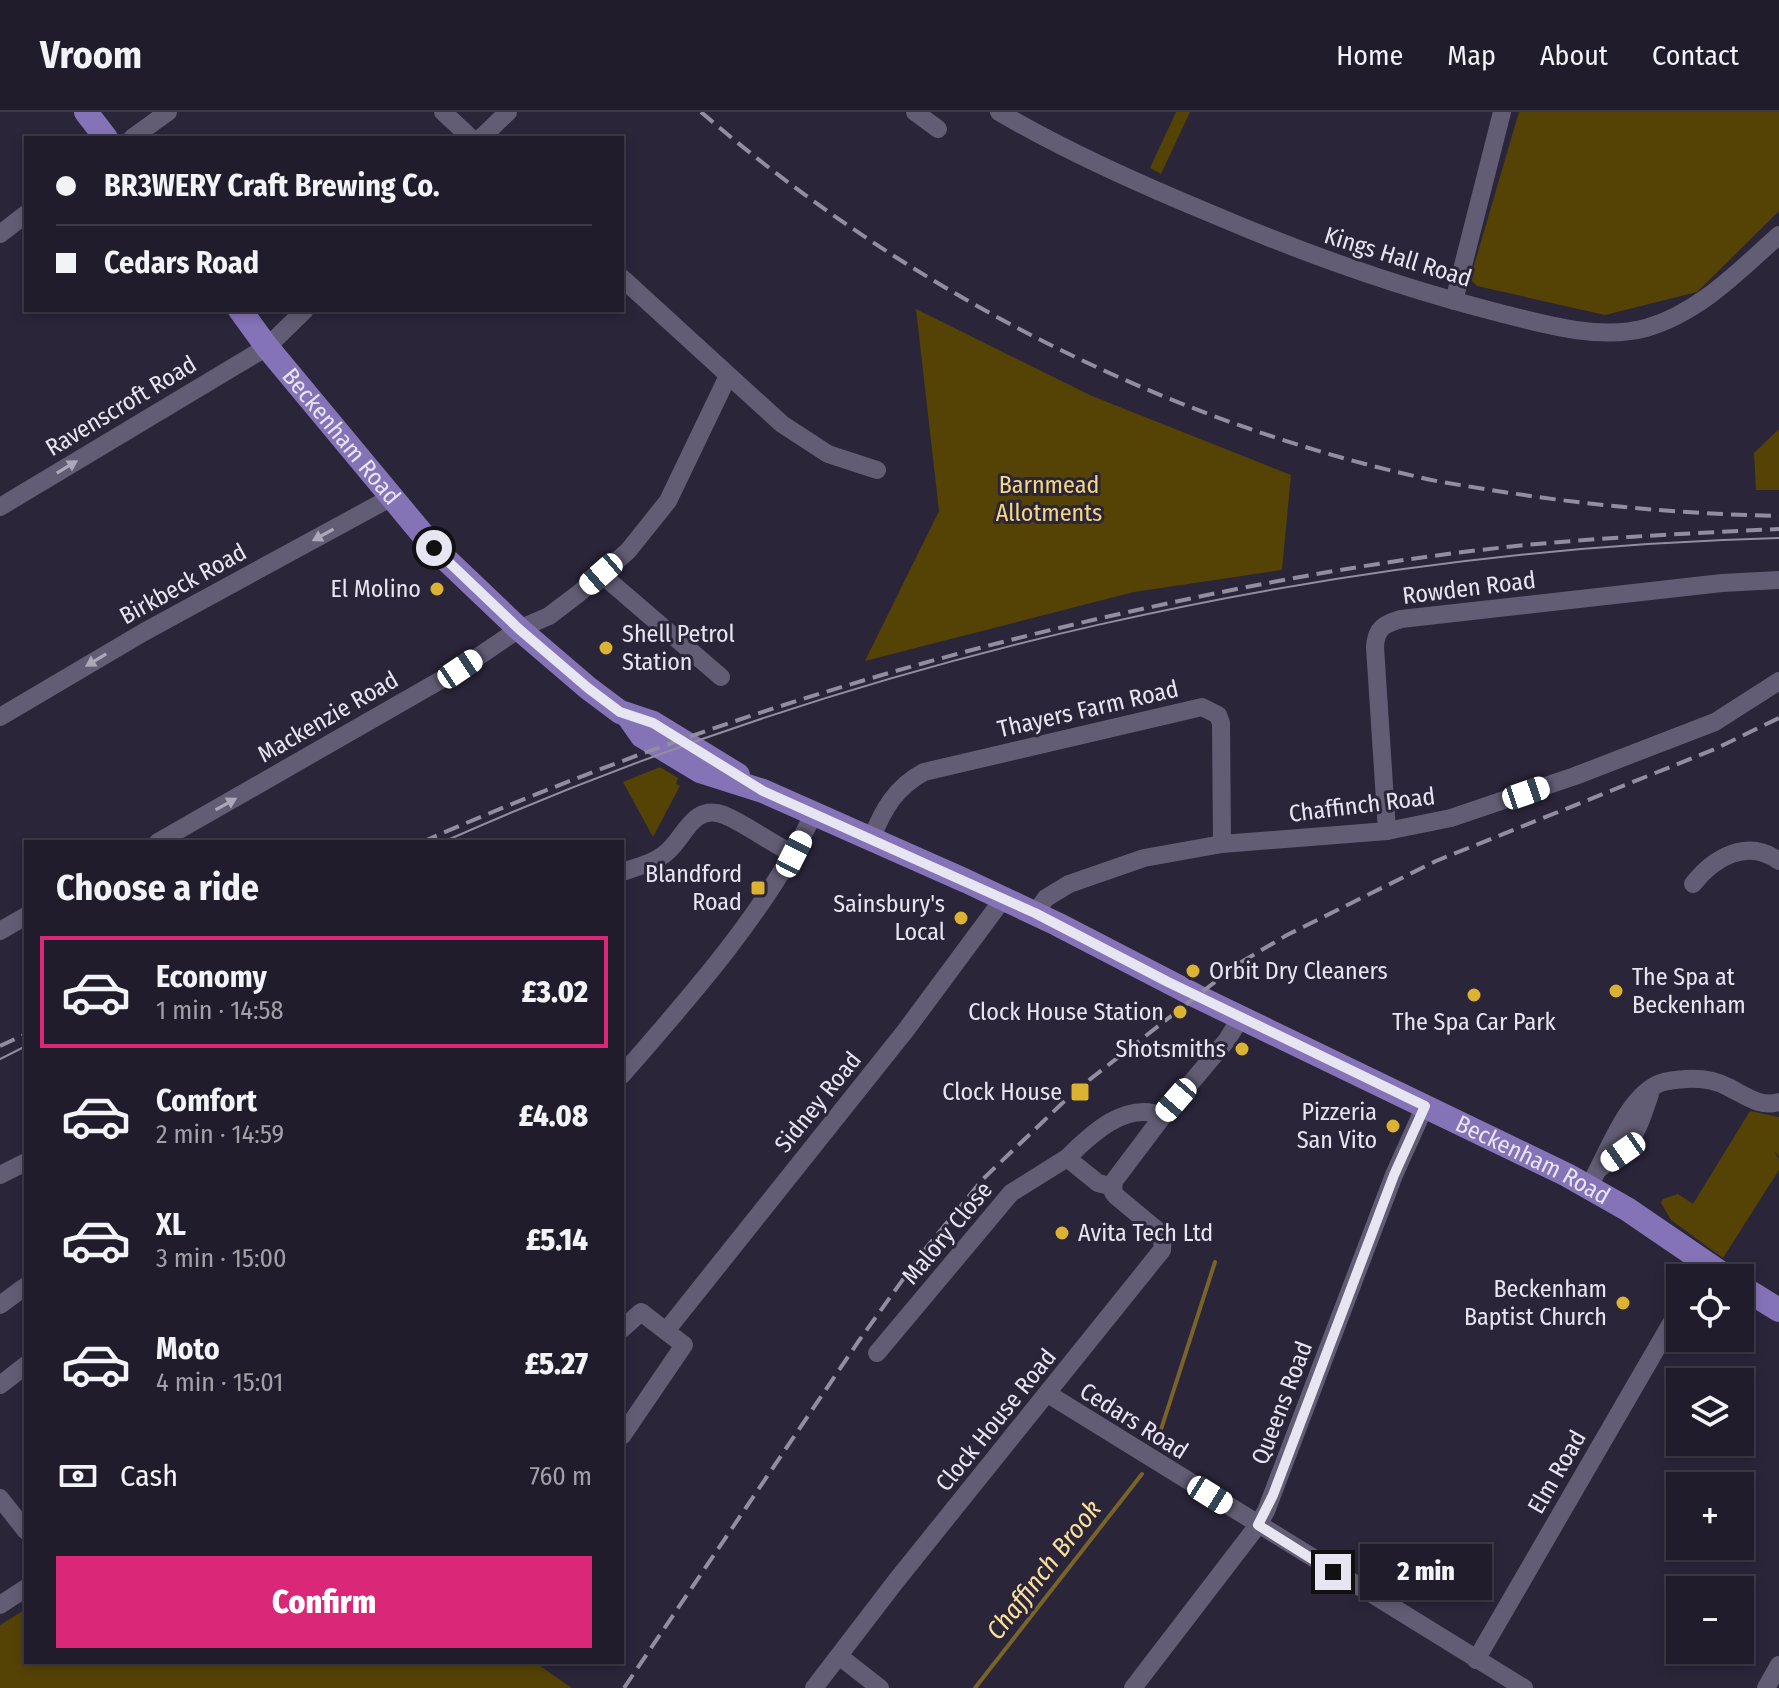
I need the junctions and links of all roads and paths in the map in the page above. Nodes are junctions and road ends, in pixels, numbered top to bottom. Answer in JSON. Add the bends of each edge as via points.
{"nodes":[{"id":1,"x":86,"y":112,"type":"edge"},
{"id":2,"x":168,"y":112,"type":"edge"},
{"id":3,"x":443,"y":112,"type":"edge"},
{"id":4,"x":508,"y":112,"type":"edge"},
{"id":5,"x":915,"y":112,"type":"edge"},
{"id":6,"x":999,"y":112,"type":"edge"},
{"id":7,"x":1502,"y":112,"type":"edge"},
{"id":8,"x":938,"y":129,"type":"dead end"},
{"id":9,"x":104,"y":136,"type":"edge"},
{"id":10,"x":135,"y":136,"type":"edge"},
{"id":11,"x":469,"y":136,"type":"edge"},
{"id":12,"x":483,"y":136,"type":"edge"},
{"id":13,"x":24,"y":216,"type":"edge"},
{"id":14,"x":0,"y":234,"type":"edge"},
{"id":15,"x":1779,"y":235,"type":"edge"},
{"id":16,"x":624,"y":280,"type":"edge"},
{"id":17,"x":1454,"y":301,"type":"junction"},
{"id":18,"x":241,"y":312,"type":"edge"},
{"id":19,"x":303,"y":312,"type":"edge"},
{"id":20,"x":267,"y":347,"type":"junction"},
{"id":21,"x":728,"y":376,"type":"junction"},
{"id":22,"x":877,"y":470,"type":"dead end"},
{"id":23,"x":392,"y":497,"type":"junction"},
{"id":24,"x":0,"y":507,"type":"edge"},
{"id":25,"x":601,"y":574,"type":"junction"},
{"id":26,"x":1779,"y":580,"type":"edge"},
{"id":27,"x":519,"y":629,"type":"junction"},
{"id":28,"x":721,"y":677,"type":"dead end"},
{"id":29,"x":1779,"y":681,"type":"edge"},
{"id":30,"x":0,"y":717,"type":"edge"},
{"id":31,"x":814,"y":813,"type":"junction"},
{"id":32,"x":1387,"y":831,"type":"junction"},
{"id":33,"x":872,"y":838,"type":"junction"},
{"id":34,"x":161,"y":840,"type":"edge"},
{"id":35,"x":1222,"y":844,"type":"junction"},
{"id":36,"x":794,"y":854,"type":"junction"},
{"id":37,"x":1779,"y":861,"type":"edge"},
{"id":38,"x":624,"y":871,"type":"edge"},
{"id":39,"x":1693,"y":884,"type":"dead end"},
{"id":40,"x":1003,"y":899,"type":"junction"},
{"id":41,"x":1035,"y":913,"type":"junction"},
{"id":42,"x":24,"y":917,"type":"edge"},
{"id":43,"x":0,"y":931,"type":"edge"},
{"id":44,"x":1231,"y":1012,"type":"junction"},
{"id":45,"x":624,"y":1073,"type":"edge"},
{"id":46,"x":1779,"y":1102,"type":"edge"},
{"id":47,"x":1425,"y":1106,"type":"junction"},
{"id":48,"x":1163,"y":1116,"type":"junction"},
{"id":49,"x":1067,"y":1158,"type":"junction"},
{"id":50,"x":24,"y":1163,"type":"edge"},
{"id":51,"x":0,"y":1175,"type":"edge"},
{"id":52,"x":1594,"y":1177,"type":"junction"},
{"id":53,"x":1113,"y":1187,"type":"junction"},
{"id":54,"x":1694,"y":1264,"type":"edge"},
{"id":55,"x":24,"y":1287,"type":"edge"},
{"id":56,"x":1754,"y":1295,"type":"edge"},
{"id":57,"x":0,"y":1305,"type":"edge"},
{"id":58,"x":1779,"y":1310,"type":"edge"},
{"id":59,"x":624,"y":1327,"type":"edge"},
{"id":60,"x":666,"y":1331,"type":"junction"},
{"id":61,"x":1666,"y":1332,"type":"edge"},
{"id":62,"x":877,"y":1353,"type":"dead end"},
{"id":63,"x":24,"y":1367,"type":"edge"},
{"id":64,"x":0,"y":1385,"type":"edge"},
{"id":65,"x":1048,"y":1394,"type":"junction"},
{"id":66,"x":624,"y":1433,"type":"edge"},
{"id":67,"x":0,"y":1498,"type":"edge"},
{"id":68,"x":1258,"y":1525,"type":"junction"},
{"id":69,"x":24,"y":1528,"type":"edge"},
{"id":70,"x":24,"y":1589,"type":"edge"},
{"id":71,"x":0,"y":1605,"type":"edge"},
{"id":72,"x":839,"y":1656,"type":"junction"},
{"id":73,"x":1476,"y":1660,"type":"junction"},
{"id":74,"x":1779,"y":1665,"type":"edge"},
{"id":75,"x":814,"y":1688,"type":"edge"},
{"id":76,"x":880,"y":1688,"type":"edge"},
{"id":77,"x":1133,"y":1688,"type":"edge"},
{"id":78,"x":1524,"y":1688,"type":"edge"},
{"id":79,"x":1766,"y":1688,"type":"edge"}],
"edges":[{"from":1,"to":9,"type":"main road"},
{"from":2,"to":10,"type":"street"},
{"from":3,"to":11,"type":"street"},
{"from":4,"to":12,"type":"street"},
{"from":5,"to":8,"type":"street"},
{"from":6,"to":17,"type":"street","name":"Kings Hall Road","via":[[1147,188],[1308,254]]},
{"from":7,"to":17,"type":"street"},
{"from":13,"to":14,"type":"street"},
{"from":15,"to":17,"type":"street","name":"Kings Hall Road","via":[[1713,292],[1646,328],[1575,329]]},
{"from":16,"to":21,"type":"street"},
{"from":18,"to":20,"type":"main road","name":"Beckenham Road"},
{"from":19,"to":20,"type":"street","name":"Ravenscroft Road"},
{"from":20,"to":23,"type":"main road","name":"Beckenham Road"},
{"from":24,"to":20,"type":"street","name":"Ravenscroft Road","one_way":true},
{"from":21,"to":22,"type":"street","via":[[782,424],[828,454]]},
{"from":21,"to":25,"type":"street","name":"Mackenzie Road","via":[[668,501],[628,551]]},
{"from":23,"to":27,"type":"main road","name":"Beckenham Road","via":[[434,548]]},
{"from":23,"to":30,"type":"street","name":"Birkbeck Road","one_way":true},
{"from":25,"to":27,"type":"street","name":"Mackenzie Road","via":[[549,616]]},
{"from":25,"to":28,"type":"street"},
{"from":26,"to":32,"type":"street","name":"Rowden Road","via":[[1386,623],[1375,647]]},
{"from":27,"to":31,"type":"main road","name":"Beckenham Road","via":[[628,716],[642,736],[700,771]]},
{"from":34,"to":27,"type":"street","name":"Mackenzie Road","one_way":true,"via":[[460,669]]},
{"from":29,"to":32,"type":"street","name":"Chaffinch Road","via":[[1715,722],[1575,776],[1451,818]]},
{"from":31,"to":33,"type":"main road","name":"Beckenham Road"},
{"from":31,"to":36,"type":"street"},
{"from":32,"to":35,"type":"street","name":"Chaffinch Road"},
{"from":33,"to":35,"type":"street","name":"Thayers Farm Road","via":[[892,799],[924,772],[1202,707],[1218,715],[1221,723]]},
{"from":33,"to":40,"type":"main road","name":"Beckenham Road"},
{"from":35,"to":41,"type":"street","name":"Chaffinch Road","via":[[1100,872],[1053,892]]},
{"from":36,"to":38,"type":"street","via":[[730,818],[710,813],[691,821],[666,853]]},
{"from":36,"to":45,"type":"street","via":[[685,1001]]},
{"from":37,"to":39,"type":"street","via":[[1756,850],[1733,853],[1706,867]]},
{"from":40,"to":41,"type":"main road","name":"Beckenham Road"},
{"from":40,"to":60,"type":"street","name":"Sidney Road","via":[[906,1030]]},
{"from":41,"to":44,"type":"main road","name":"Beckenham Road"},
{"from":42,"to":43,"type":"street"},
{"from":44,"to":47,"type":"main road","name":"Beckenham Road"},
{"from":44,"to":48,"type":"street","via":[[1227,1040]]},
{"from":46,"to":52,"type":"street","via":[[1764,1104],[1717,1081],[1656,1085],[1634,1106]]},
{"from":47,"to":52,"type":"main road","name":"Beckenham Road"},
{"from":47,"to":68,"type":"street","name":"Queens Road"},
{"from":48,"to":49,"type":"street","via":[[1137,1112],[1109,1123]]},
{"from":48,"to":53,"type":"street"},
{"from":49,"to":53,"type":"street","name":"Clock House Road","via":[[1098,1183]]},
{"from":49,"to":62,"type":"street","name":"Malory Close","via":[[1011,1193]]},
{"from":50,"to":51,"type":"street"},
{"from":52,"to":54,"type":"main road","name":"Beckenham Road"},
{"from":53,"to":65,"type":"street","name":"Clock House Road","via":[[1116,1196],[1163,1235],[1164,1245]]},
{"from":55,"to":57,"type":"street"},
{"from":56,"to":58,"type":"main road"},
{"from":59,"to":60,"type":"street","via":[[641,1312]]},
{"from":60,"to":66,"type":"street","via":[[684,1345]]},
{"from":61,"to":73,"type":"street","name":"Elm Road"},
{"from":63,"to":64,"type":"street"},
{"from":65,"to":68,"type":"street","name":"Cedars Road"},
{"from":65,"to":72,"type":"street","name":"Clock House Road"},
{"from":67,"to":69,"type":"street"},
{"from":68,"to":73,"type":"street","name":"Cedars Road"},
{"from":68,"to":77,"type":"street","name":"Queens Road"},
{"from":70,"to":71,"type":"street"},
{"from":72,"to":75,"type":"street","name":"Clock House Road"},
{"from":72,"to":76,"type":"street"},
{"from":73,"to":78,"type":"street","name":"Cedars Road"},
{"from":74,"to":79,"type":"street"}]}
